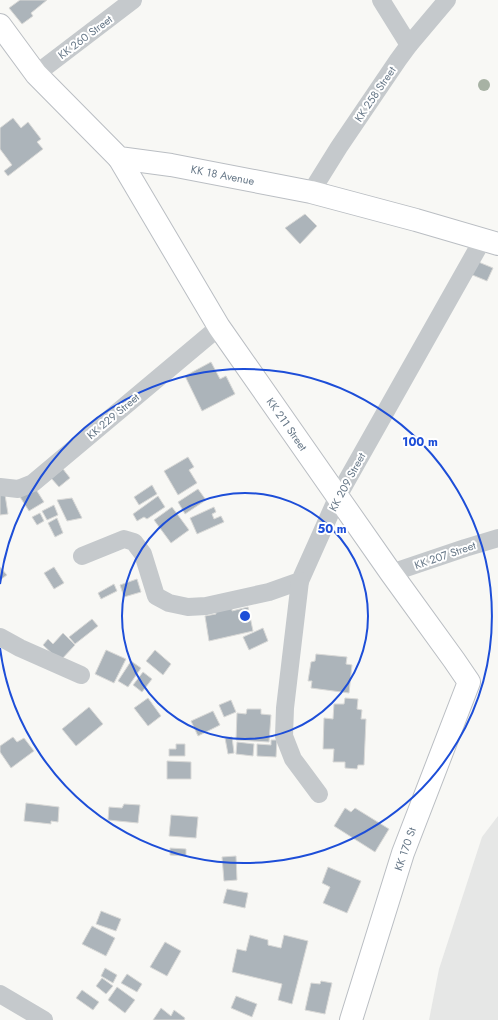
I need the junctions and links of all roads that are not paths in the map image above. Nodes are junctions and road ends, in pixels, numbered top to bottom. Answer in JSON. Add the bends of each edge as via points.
{"nodes":[{"id":1,"x":133,"y":0,"type":"edge"},
{"id":2,"x":381,"y":0,"type":"edge"},
{"id":3,"x":447,"y":0,"type":"edge"},
{"id":4,"x":0,"y":25,"type":"edge"},
{"id":5,"x":409,"y":45,"type":"junction"},
{"id":6,"x":36,"y":74,"type":"junction"},
{"id":7,"x":119,"y":158,"type":"junction"},
{"id":8,"x":311,"y":192,"type":"junction"},
{"id":9,"x":491,"y":242,"type":"edge"},
{"id":10,"x":220,"y":327,"type":"junction"},
{"id":11,"x":0,"y":487,"type":"edge"},
{"id":12,"x":338,"y":496,"type":"junction"},
{"id":13,"x":498,"y":538,"type":"edge"},
{"id":14,"x":82,"y":556,"type":"dead end"},
{"id":15,"x":391,"y":573,"type":"junction"},
{"id":16,"x":300,"y":581,"type":"junction"},
{"id":17,"x":0,"y":637,"type":"edge"},
{"id":18,"x":81,"y":675,"type":"dead end"},
{"id":19,"x":469,"y":682,"type":"joint"},
{"id":20,"x":319,"y":794,"type":"dead end"},
{"id":21,"x":0,"y":994,"type":"edge"},
{"id":22,"x":44,"y":1020,"type":"edge"},
{"id":23,"x":351,"y":1020,"type":"edge"}],
"edges":[{"from":1,"to":6,"type":"street","name":"KK 260 Street"},
{"from":2,"to":5,"type":"street"},
{"from":3,"to":5,"type":"street","name":"KK 258 Street"},
{"from":4,"to":6,"type":"main road"},
{"from":5,"to":8,"type":"street","name":"KK 258 Street"},
{"from":6,"to":7,"type":"main road"},
{"from":7,"to":8,"type":"main road","name":"KK 18 Avenue"},
{"from":7,"to":10,"type":"main road","name":"KK 211 Street"},
{"from":8,"to":9,"type":"main road","name":"KK 18 Avenue"},
{"from":9,"to":12,"type":"street","name":"KK 209 Street"},
{"from":10,"to":11,"type":"street","name":"KK 229 Street","via":[[33,483],[18,489]]},
{"from":10,"to":12,"type":"main road","name":"KK 211 Street"},
{"from":12,"to":15,"type":"main road","name":"KK 211 Street"},
{"from":12,"to":16,"type":"street","name":"KK 209 Street"},
{"from":13,"to":15,"type":"street","name":"KK 207 Street"},
{"from":14,"to":16,"type":"street","via":[[124,539],[134,542],[143,554],[156,596],[169,603],[188,607],[206,606],[269,592]]},
{"from":15,"to":19,"type":"main road","name":"KK 211 Street"},
{"from":16,"to":20,"type":"street","name":"KK 209 Street","via":[[284,736],[293,759]]},
{"from":17,"to":18,"type":"street"},
{"from":19,"to":23,"type":"main road","name":"KK 170 St","via":[[403,853]]},
{"from":21,"to":22,"type":"street"}]}
